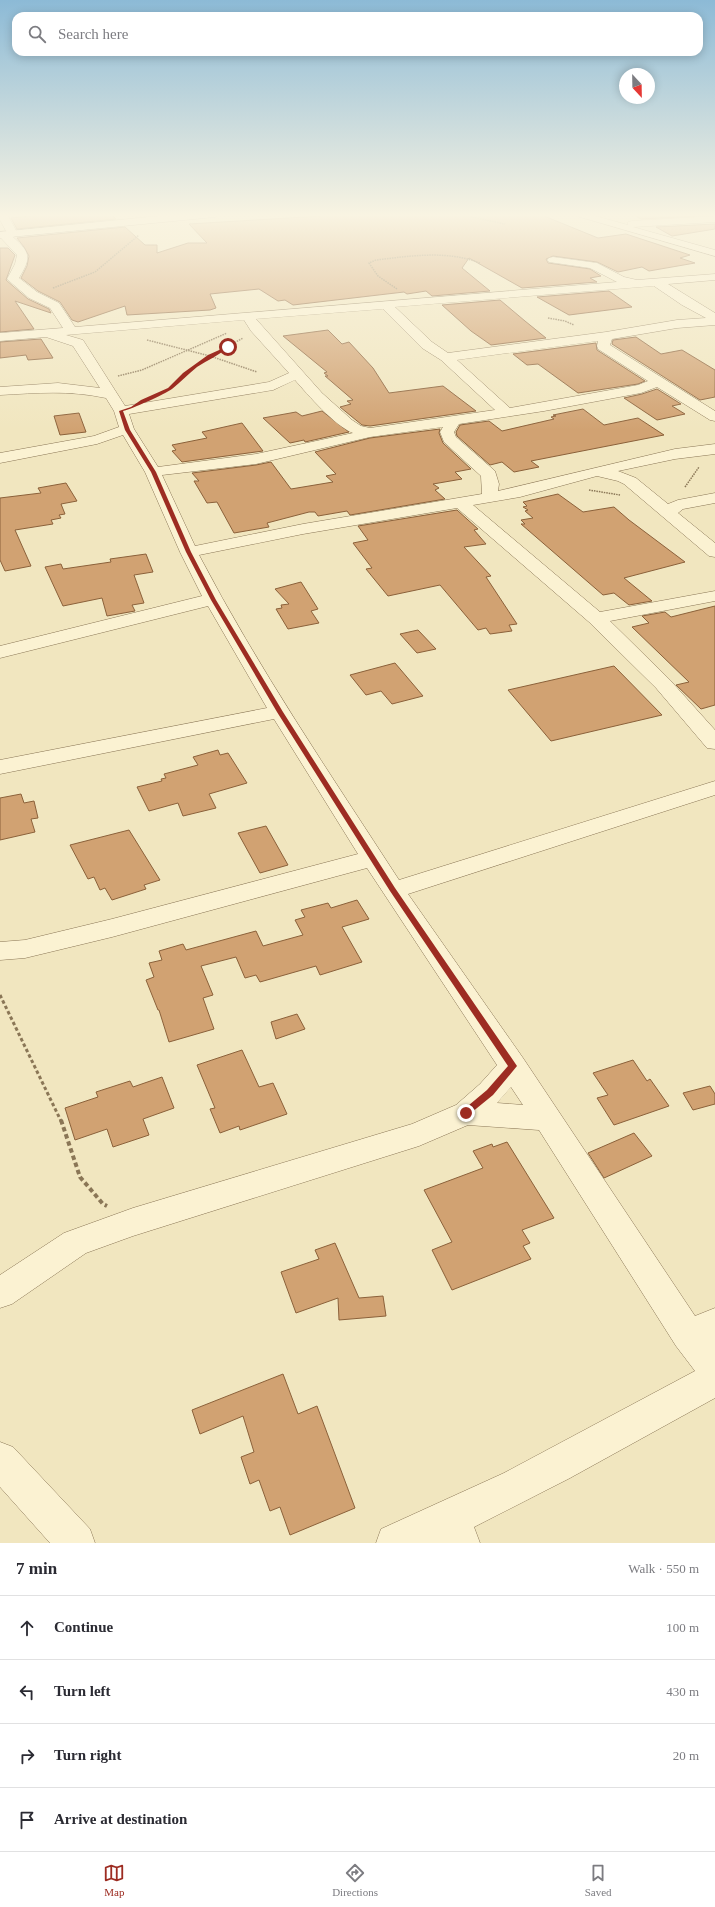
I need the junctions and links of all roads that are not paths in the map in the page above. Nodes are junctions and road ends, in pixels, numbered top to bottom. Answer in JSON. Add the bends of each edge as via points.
{"nodes":[{"id":1,"x":22,"y":286,"type":"edge"},
{"id":2,"x":615,"y":286,"type":"edge"},
{"id":3,"x":662,"y":286,"type":"edge"},
{"id":4,"x":390,"y":304,"type":"junction"},
{"id":5,"x":715,"y":318,"type":"edge"},
{"id":6,"x":715,"y":321,"type":"edge"},
{"id":7,"x":251,"y":322,"type":"junction"},
{"id":8,"x":71,"y":331,"type":"junction"},
{"id":9,"x":46,"y":333,"type":"junction"},
{"id":10,"x":0,"y":337,"type":"edge"},
{"id":11,"x":605,"y":341,"type":"junction"},
{"id":12,"x":446,"y":357,"type":"junction"},
{"id":13,"x":297,"y":374,"type":"junction"},
{"id":14,"x":658,"y":382,"type":"junction"},
{"id":15,"x":282,"y":383,"type":"junction"},
{"id":16,"x":312,"y":390,"type":"junction"},
{"id":17,"x":0,"y":391,"type":"edge"},
{"id":18,"x":119,"y":412,"type":"junction"},
{"id":19,"x":506,"y":412,"type":"junction"},
{"id":20,"x":715,"y":417,"type":"edge"},
{"id":21,"x":453,"y":422,"type":"junction"},
{"id":22,"x":374,"y":433,"type":"junction"},
{"id":23,"x":449,"y":439,"type":"junction"},
{"id":24,"x":715,"y":448,"type":"edge"},
{"id":25,"x":0,"y":458,"type":"edge"},
{"id":26,"x":597,"y":471,"type":"junction"},
{"id":27,"x":153,"y":472,"type":"junction"},
{"id":28,"x":490,"y":497,"type":"junction"},
{"id":29,"x":715,"y":498,"type":"edge"},
{"id":30,"x":460,"y":502,"type":"junction"},
{"id":31,"x":673,"y":509,"type":"junction"},
{"id":32,"x":189,"y":552,"type":"junction"},
{"id":33,"x":715,"y":552,"type":"edge"},
{"id":34,"x":715,"y":596,"type":"edge"},
{"id":35,"x":214,"y":600,"type":"junction"},
{"id":36,"x":596,"y":618,"type":"junction"},
{"id":37,"x":0,"y":652,"type":"edge"},
{"id":38,"x":280,"y":712,"type":"junction"},
{"id":39,"x":715,"y":743,"type":"edge"},
{"id":40,"x":0,"y":767,"type":"edge"},
{"id":41,"x":715,"y":788,"type":"edge"},
{"id":42,"x":374,"y":858,"type":"junction"},
{"id":43,"x":393,"y":890,"type":"junction"},
{"id":44,"x":25,"y":949,"type":"junction"},
{"id":45,"x":0,"y":951,"type":"edge"},
{"id":46,"x":0,"y":964,"type":"edge"},
{"id":47,"x":512,"y":1066,"type":"junction"},
{"id":48,"x":466,"y":1113,"type":"junction"},
{"id":49,"x":547,"y":1119,"type":"junction"},
{"id":50,"x":0,"y":1293,"type":"edge"},
{"id":51,"x":701,"y":1329,"type":"edge"},
{"id":52,"x":715,"y":1370,"type":"edge"},
{"id":53,"x":715,"y":1379,"type":"edge"},
{"id":54,"x":0,"y":1460,"type":"edge"},
{"id":55,"x":457,"y":1531,"type":"edge"},
{"id":56,"x":76,"y":1543,"type":"edge"},
{"id":57,"x":395,"y":1543,"type":"edge"}],
"edges":[{"from":1,"to":8,"type":"street","via":[[55,306]]},
{"from":2,"to":4,"type":"street"},
{"from":3,"to":5,"type":"street"},
{"from":4,"to":7,"type":"street"},
{"from":4,"to":12,"type":"street","via":[[427,344]]},
{"from":6,"to":11,"type":"street","via":[[677,324]]},
{"from":7,"to":8,"type":"street"},
{"from":7,"to":13,"type":"street"},
{"from":8,"to":9,"type":"street"},
{"from":9,"to":10,"type":"street"},
{"from":9,"to":18,"type":"street","via":[[78,343]]},
{"from":11,"to":12,"type":"street","via":[[581,338]]},
{"from":11,"to":14,"type":"street"},
{"from":12,"to":19,"type":"street"},
{"from":13,"to":15,"type":"street"},
{"from":13,"to":16,"type":"street"},
{"from":14,"to":19,"type":"street","via":[[641,388]]},
{"from":14,"to":20,"type":"street"},
{"from":15,"to":16,"type":"street"},
{"from":15,"to":18,"type":"street"},
{"from":16,"to":22,"type":"street","via":[[347,423],[356,429]]},
{"from":17,"to":18,"type":"street","via":[[58,387],[83,389]]},
{"from":18,"to":25,"type":"street","via":[[97,440]]},
{"from":18,"to":27,"type":"street"},
{"from":19,"to":21,"type":"street"},
{"from":21,"to":22,"type":"street"},
{"from":21,"to":23,"type":"street","via":[[447,432]]},
{"from":22,"to":23,"type":"street","via":[[426,434]]},
{"from":22,"to":27,"type":"street","via":[[256,459]]},
{"from":23,"to":28,"type":"street","via":[[488,474],[491,484]]},
{"from":24,"to":26,"type":"street"},
{"from":26,"to":28,"type":"street","via":[[541,484],[520,492]]},
{"from":26,"to":31,"type":"street","via":[[623,477],[654,500]]},
{"from":27,"to":32,"type":"street"},
{"from":28,"to":30,"type":"street"},
{"from":29,"to":31,"type":"street"},
{"from":30,"to":32,"type":"street"},
{"from":30,"to":36,"type":"street"},
{"from":31,"to":33,"type":"street"},
{"from":32,"to":35,"type":"street"},
{"from":34,"to":36,"type":"street"},
{"from":35,"to":37,"type":"street"},
{"from":35,"to":38,"type":"street"},
{"from":36,"to":39,"type":"street","via":[[663,684]]},
{"from":38,"to":40,"type":"street"},
{"from":38,"to":42,"type":"street"},
{"from":41,"to":43,"type":"street"},
{"from":42,"to":43,"type":"street"},
{"from":42,"to":44,"type":"street"},
{"from":43,"to":47,"type":"street"},
{"from":44,"to":45,"type":"street"},
{"from":44,"to":46,"type":"street"},
{"from":47,"to":48,"type":"street","via":[[490,1092]]},
{"from":47,"to":49,"type":"street"},
{"from":48,"to":49,"type":"street"},
{"from":48,"to":50,"type":"street","via":[[419,1134],[133,1222],[75,1243]]},
{"from":49,"to":51,"type":"street"},
{"from":51,"to":52,"type":"street"},
{"from":53,"to":55,"type":"street"},
{"from":54,"to":56,"type":"street"},
{"from":55,"to":57,"type":"street"}]}
